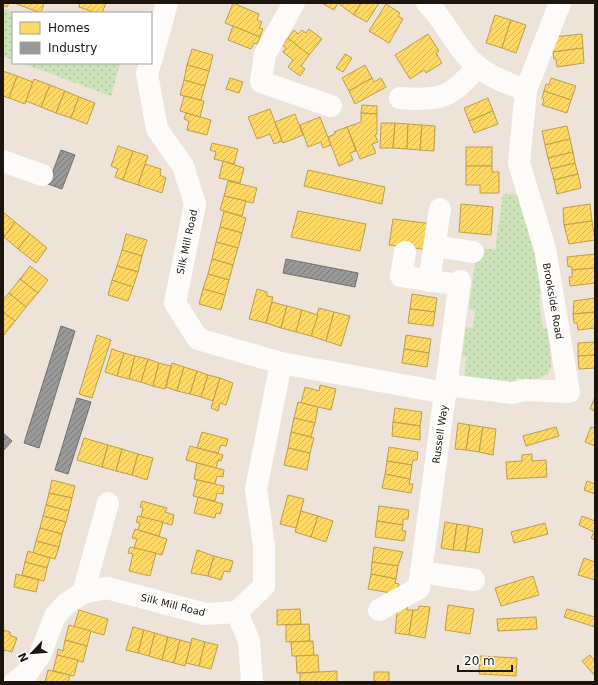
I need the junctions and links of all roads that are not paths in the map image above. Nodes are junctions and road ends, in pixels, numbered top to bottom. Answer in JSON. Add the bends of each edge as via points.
{"nodes":[{"id":1,"x":167,"y":3,"type":"edge"},
{"id":2,"x":294,"y":3,"type":"edge"},
{"id":3,"x":428,"y":3,"type":"edge"},
{"id":4,"x":558,"y":6,"type":"edge"},
{"id":5,"x":152,"y":58,"type":"edge"},
{"id":6,"x":150,"y":64,"type":"edge"},
{"id":7,"x":477,"y":67,"type":"junction"},
{"id":8,"x":526,"y":90,"type":"junction"},
{"id":9,"x":400,"y":98,"type":"dead end"},
{"id":10,"x":331,"y":106,"type":"dead end"},
{"id":11,"x":3,"y":161,"type":"edge"},
{"id":12,"x":42,"y":175,"type":"dead end"},
{"id":13,"x":440,"y":209,"type":"dead end"},
{"id":14,"x":435,"y":246,"type":"junction"},
{"id":15,"x":405,"y":252,"type":"dead end"},
{"id":16,"x":473,"y":252,"type":"dead end"},
{"id":17,"x":429,"y":281,"type":"junction"},
{"id":18,"x":281,"y":363,"type":"junction"},
{"id":19,"x":446,"y":389,"type":"junction"},
{"id":20,"x":108,"y":503,"type":"dead end"},
{"id":21,"x":420,"y":580,"type":"junction"},
{"id":22,"x":474,"y":580,"type":"dead end"},
{"id":23,"x":84,"y":594,"type":"junction"},
{"id":24,"x":378,"y":610,"type":"dead end"},
{"id":25,"x":237,"y":612,"type":"junction"},
{"id":26,"x":15,"y":682,"type":"edge"},
{"id":27,"x":252,"y":682,"type":"edge"}],
"edges":[{"from":1,"to":5,"type":"street","name":"Silk Mill Road"},
{"from":2,"to":10,"type":"street","via":[[265,54],[261,82]]},
{"from":3,"to":7,"type":"street","via":[[466,56]]},
{"from":4,"to":8,"type":"street","name":"Brookside Road"},
{"from":6,"to":18,"type":"street","name":"Silk Mill Road","via":[[147,74],[157,129],[183,166],[195,204],[175,303],[198,339]]},
{"from":7,"to":8,"type":"street"},
{"from":7,"to":9,"type":"street","via":[[456,89],[441,97],[426,100]]},
{"from":8,"to":19,"type":"street","name":"Brookside Road","via":[[519,163],[545,249],[569,392],[526,390],[512,393]]},
{"from":11,"to":12,"type":"street"},
{"from":13,"to":14,"type":"street"},
{"from":14,"to":16,"type":"street"},
{"from":14,"to":17,"type":"street"},
{"from":15,"to":17,"type":"street","via":[[401,276]]},
{"from":17,"to":19,"type":"street","name":"Russell Way","via":[[459,283]]},
{"from":18,"to":19,"type":"street","name":"Silk Mill Road"},
{"from":18,"to":25,"type":"street","via":[[256,489],[264,546],[264,586]]},
{"from":19,"to":21,"type":"street","name":"Russell Way"},
{"from":20,"to":23,"type":"street"},
{"from":21,"to":22,"type":"street"},
{"from":21,"to":24,"type":"street"},
{"from":23,"to":25,"type":"street","name":"Silk Mill Road","via":[[107,588],[205,614]]},
{"from":23,"to":26,"type":"street","name":"Silk Mill Road","via":[[67,603],[55,616],[40,655],[27,673]]},
{"from":25,"to":27,"type":"street","via":[[249,641]]}]}
